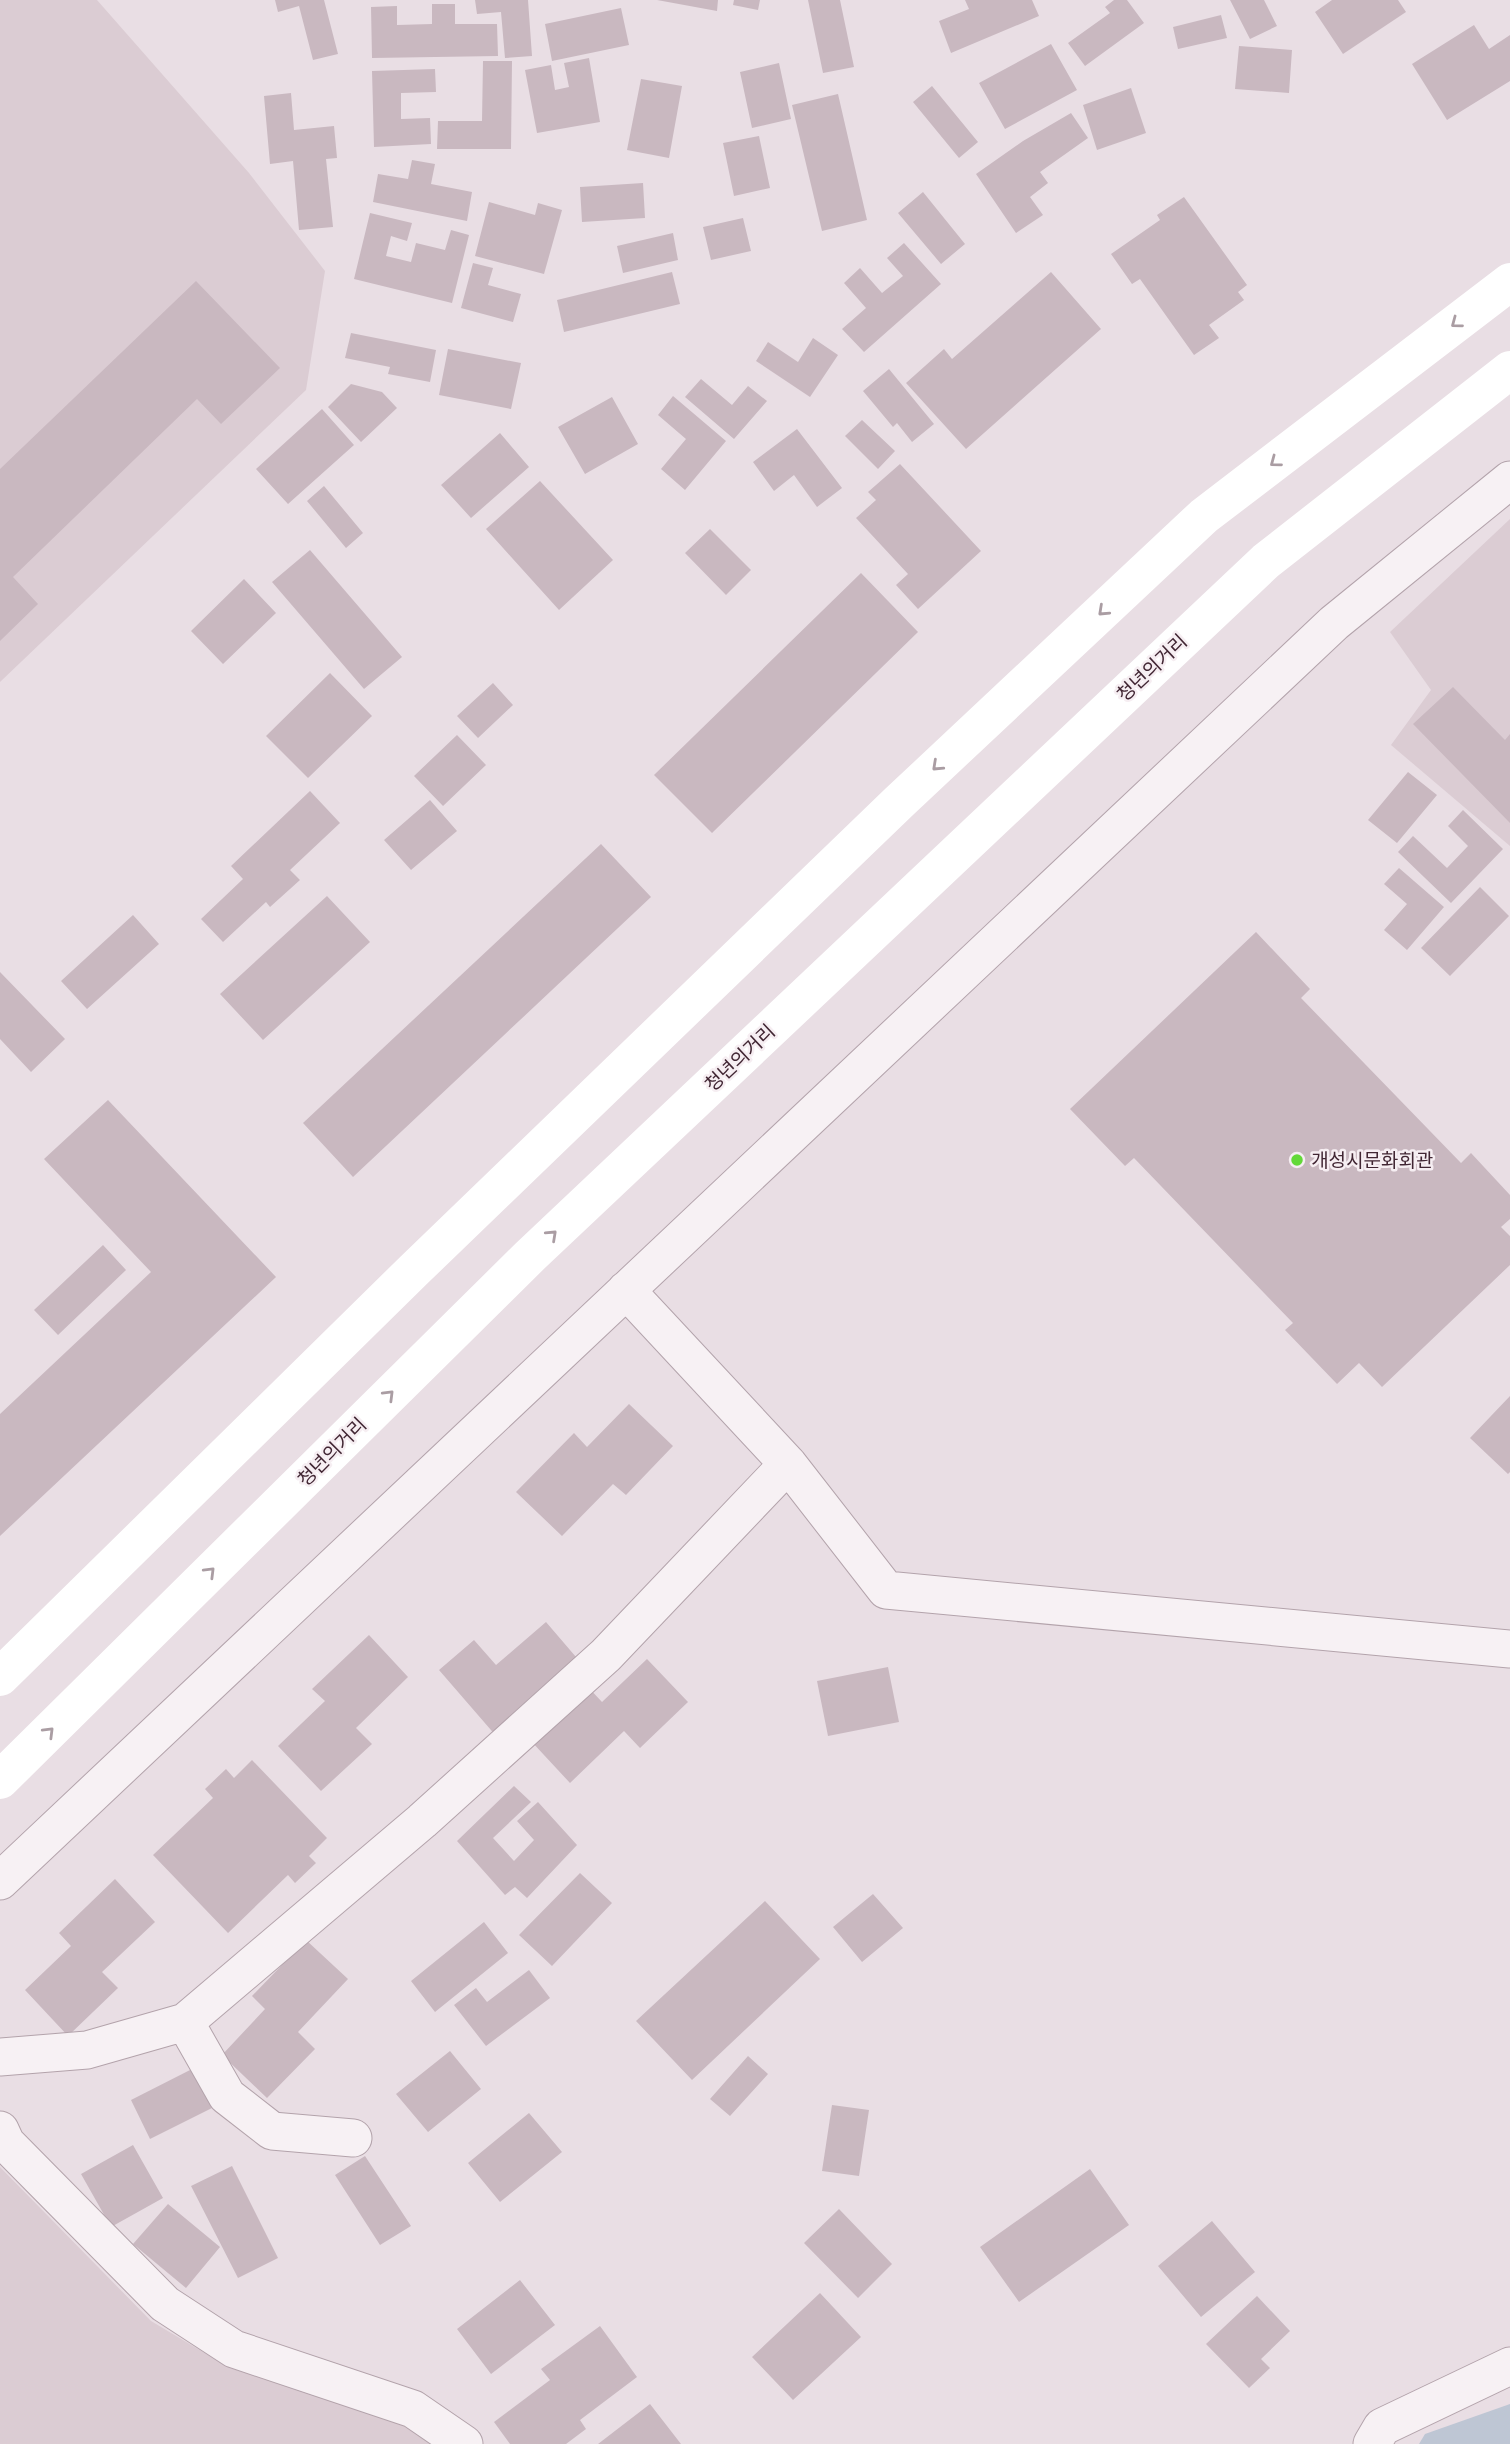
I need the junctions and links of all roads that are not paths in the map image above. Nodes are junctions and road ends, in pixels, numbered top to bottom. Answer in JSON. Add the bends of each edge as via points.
{"nodes":[{"id":1,"x":1510,"y":282,"type":"edge"},
{"id":2,"x":1510,"y":370,"type":"edge"},
{"id":3,"x":1510,"y":480,"type":"edge"},
{"id":4,"x":626,"y":1290,"type":"junction"},
{"id":5,"x":788,"y":1464,"type":"junction"},
{"id":6,"x":1510,"y":1649,"type":"edge"},
{"id":7,"x":0,"y":1677,"type":"edge"},
{"id":8,"x":0,"y":1780,"type":"edge"},
{"id":9,"x":0,"y":1881,"type":"edge"},
{"id":10,"x":185,"y":2022,"type":"junction"},
{"id":11,"x":0,"y":2057,"type":"edge"},
{"id":12,"x":0,"y":2130,"type":"edge"},
{"id":13,"x":353,"y":2138,"type":"dead end"},
{"id":14,"x":1510,"y":2366,"type":"edge"},
{"id":15,"x":464,"y":2444,"type":"edge"},
{"id":16,"x":1373,"y":2444,"type":"edge"}],
"edges":[{"from":1,"to":7,"type":"main road","one_way":true,"via":[[1204,516],[414,1269]]},
{"from":8,"to":2,"type":"main road","name":"청년의거리","one_way":true,"via":[[530,1256],[1256,570]]},
{"from":3,"to":4,"type":"street","via":[[1334,623]]},
{"from":4,"to":5,"type":"street"},
{"from":4,"to":9,"type":"street"},
{"from":5,"to":6,"type":"street","via":[[886,1590]]},
{"from":5,"to":10,"type":"street","via":[[606,1655],[422,1821]]},
{"from":10,"to":11,"type":"street","via":[[87,2050]]},
{"from":10,"to":13,"type":"street","via":[[227,2096],[272,2130]]},
{"from":12,"to":15,"type":"street","via":[[6,2143],[165,2304],[234,2349],[414,2409]]},
{"from":14,"to":16,"type":"street","via":[[1382,2427]]}]}
